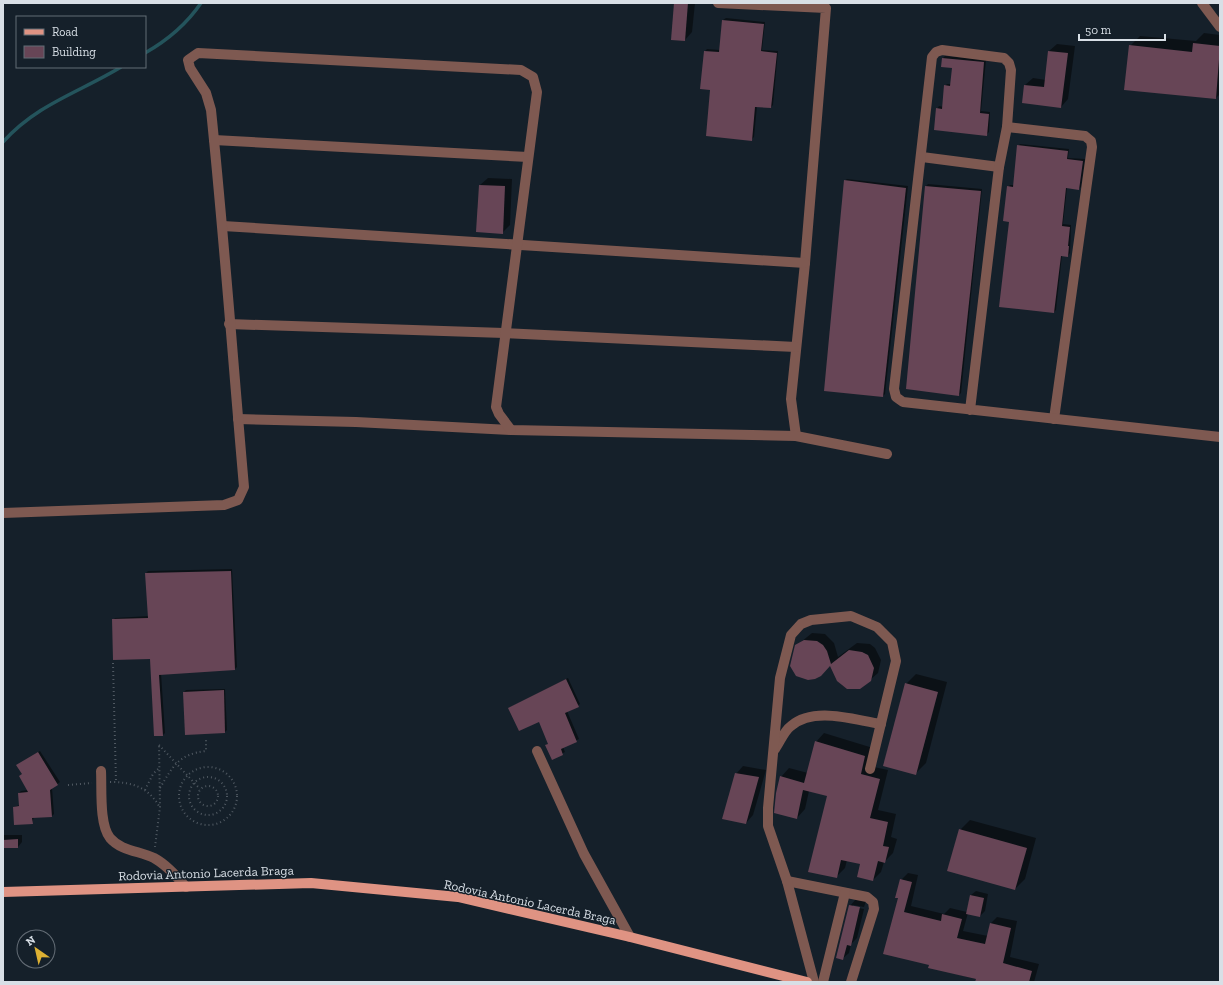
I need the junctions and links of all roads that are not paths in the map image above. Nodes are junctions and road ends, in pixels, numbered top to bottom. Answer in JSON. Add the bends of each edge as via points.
{"nodes":[{"id":1,"x":718,"y":3,"type":"edge"},
{"id":2,"x":1202,"y":3,"type":"edge"},
{"id":3,"x":1220,"y":27,"type":"edge"},
{"id":4,"x":1007,"y":127,"type":"junction"},
{"id":5,"x":214,"y":140,"type":"junction"},
{"id":6,"x":922,"y":156,"type":"junction"},
{"id":7,"x":528,"y":157,"type":"junction"},
{"id":8,"x":1000,"y":167,"type":"junction"},
{"id":9,"x":223,"y":226,"type":"junction"},
{"id":10,"x":517,"y":244,"type":"junction"},
{"id":11,"x":805,"y":262,"type":"junction"},
{"id":12,"x":229,"y":324,"type":"junction"},
{"id":13,"x":504,"y":333,"type":"junction"},
{"id":14,"x":796,"y":347,"type":"junction"},
{"id":15,"x":970,"y":410,"type":"junction"},
{"id":16,"x":238,"y":419,"type":"junction"},
{"id":17,"x":1054,"y":419,"type":"junction"},
{"id":18,"x":511,"y":430,"type":"junction"},
{"id":19,"x":796,"y":436,"type":"junction"},
{"id":20,"x":1220,"y":437,"type":"edge"},
{"id":21,"x":888,"y":454,"type":"dead end"},
{"id":22,"x":3,"y":514,"type":"edge"},
{"id":23,"x":881,"y":724,"type":"junction"},
{"id":24,"x":537,"y":751,"type":"dead end"},
{"id":25,"x":774,"y":751,"type":"junction"},
{"id":26,"x":870,"y":769,"type":"dead end"},
{"id":27,"x":101,"y":771,"type":"dead end"},
{"id":28,"x":787,"y":881,"type":"junction"},
{"id":29,"x":186,"y":887,"type":"junction"},
{"id":30,"x":3,"y":892,"type":"edge"},
{"id":31,"x":845,"y":893,"type":"junction"},
{"id":32,"x":630,"y":937,"type":"junction"},
{"id":33,"x":807,"y":982,"type":"edge"},
{"id":34,"x":814,"y":982,"type":"edge"},
{"id":35,"x":823,"y":982,"type":"edge"},
{"id":36,"x":851,"y":982,"type":"edge"}],
"edges":[{"from":1,"to":11,"type":"street","via":[[826,8]]},
{"from":2,"to":3,"type":"street"},
{"from":4,"to":6,"type":"street","via":[[1011,70],[1009,63],[1004,58],[942,50],[936,52],[932,56]]},
{"from":4,"to":8,"type":"street"},
{"from":4,"to":17,"type":"street","via":[[1085,136],[1091,141],[1092,147]]},
{"from":5,"to":7,"type":"street"},
{"from":5,"to":7,"type":"street","via":[[211,110],[206,93],[190,68],[188,60],[198,53],[521,70],[533,77],[537,92]]},
{"from":5,"to":9,"type":"street"},
{"from":6,"to":8,"type":"street"},
{"from":6,"to":15,"type":"street","via":[[894,389],[896,397],[903,402]]},
{"from":7,"to":10,"type":"street"},
{"from":8,"to":15,"type":"street"},
{"from":9,"to":10,"type":"street"},
{"from":9,"to":12,"type":"street"},
{"from":10,"to":11,"type":"street"},
{"from":10,"to":13,"type":"street"},
{"from":11,"to":14,"type":"street"},
{"from":12,"to":13,"type":"street"},
{"from":12,"to":16,"type":"street"},
{"from":13,"to":14,"type":"street"},
{"from":13,"to":18,"type":"street","via":[[496,407]]},
{"from":14,"to":19,"type":"street","via":[[791,399]]},
{"from":15,"to":17,"type":"street"},
{"from":16,"to":18,"type":"street"},
{"from":16,"to":22,"type":"street","via":[[244,487],[238,500],[224,505]]},
{"from":17,"to":20,"type":"street"},
{"from":18,"to":19,"type":"street"},
{"from":19,"to":21,"type":"street"},
{"from":23,"to":25,"type":"street","via":[[818,715],[803,718],[790,727]]},
{"from":23,"to":25,"type":"street","via":[[896,661],[892,642],[877,627],[851,616],[811,620],[801,624],[791,635],[780,678]]},
{"from":23,"to":26,"type":"street"},
{"from":24,"to":32,"type":"street","via":[[584,854]]},
{"from":25,"to":28,"type":"street","via":[[768,826]]},
{"from":27,"to":29,"type":"street","via":[[104,820],[109,837],[118,845],[154,858],[171,870]]},
{"from":28,"to":31,"type":"street"},
{"from":28,"to":34,"type":"street"},
{"from":29,"to":30,"type":"main road","name":"Rodovia Antonio Lacerda Braga"},
{"from":29,"to":32,"type":"main road","name":"Rodovia Antonio Lacerda Braga","via":[[311,883],[458,897]]},
{"from":31,"to":35,"type":"street"},
{"from":31,"to":36,"type":"street","via":[[867,898],[873,902],[874,909]]},
{"from":32,"to":33,"type":"main road","name":"Rodovia Antonio Lacerda Braga"}]}
